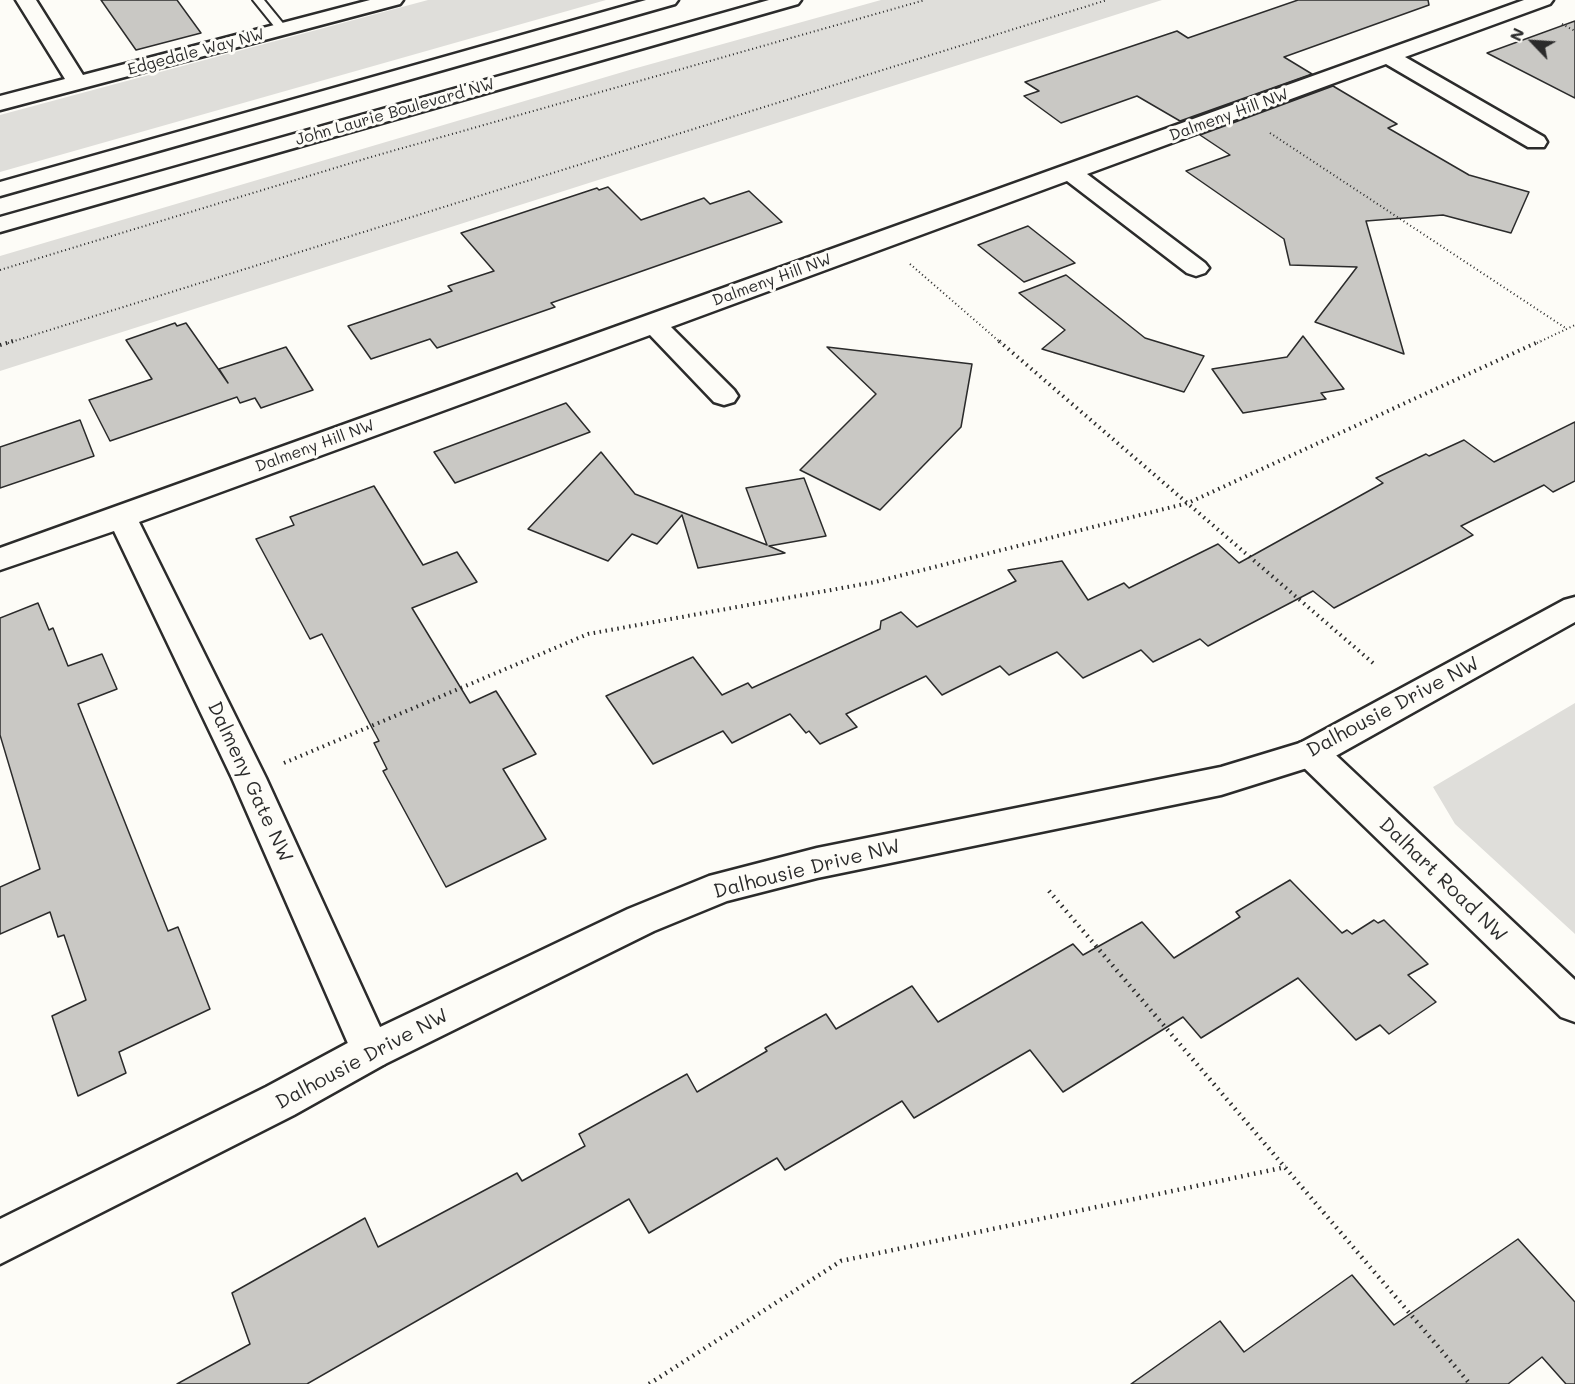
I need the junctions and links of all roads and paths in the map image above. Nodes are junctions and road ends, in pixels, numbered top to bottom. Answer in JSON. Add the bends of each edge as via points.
{"nodes":[{"id":1,"x":26,"y":0,"type":"edge"},
{"id":2,"x":258,"y":0,"type":"edge"},
{"id":3,"x":393,"y":0,"type":"edge"},
{"id":4,"x":668,"y":0,"type":"edge"},
{"id":5,"x":791,"y":0,"type":"edge"},
{"id":6,"x":925,"y":0,"type":"edge"},
{"id":7,"x":1107,"y":0,"type":"edge"},
{"id":8,"x":1543,"y":0,"type":"edge"},
{"id":9,"x":282,"y":29,"type":"junction"},
{"id":10,"x":1389,"y":57,"type":"junction"},
{"id":11,"x":78,"y":83,"type":"junction"},
{"id":12,"x":0,"y":103,"type":"edge"},
{"id":13,"x":1237,"y":112,"type":"junction"},
{"id":14,"x":1536,"y":142,"type":"dead end"},
{"id":15,"x":1071,"y":173,"type":"junction"},
{"id":16,"x":0,"y":189,"type":"edge"},
{"id":17,"x":0,"y":225,"type":"edge"},
{"id":18,"x":882,"y":241,"type":"junction"},
{"id":19,"x":1196,"y":268,"type":"dead end"},
{"id":20,"x":0,"y":270,"type":"edge"},
{"id":21,"x":653,"y":322,"type":"junction"},
{"id":22,"x":1575,"y":325,"type":"edge"},
{"id":23,"x":1567,"y":329,"type":"junction"},
{"id":24,"x":0,"y":345,"type":"edge"},
{"id":25,"x":724,"y":396,"type":"dead end"},
{"id":26,"x":1188,"y":503,"type":"junction"},
{"id":27,"x":122,"y":517,"type":"junction"},
{"id":28,"x":0,"y":559,"type":"edge"},
{"id":29,"x":1575,"y":608,"type":"edge"},
{"id":30,"x":1373,"y":663,"type":"dead end"},
{"id":31,"x":1311,"y":753,"type":"junction"},
{"id":32,"x":249,"y":778,"type":"junction"},
{"id":33,"x":1049,"y":891,"type":"dead end"},
{"id":34,"x":1575,"y":1005,"type":"edge"},
{"id":35,"x":371,"y":1051,"type":"junction"},
{"id":36,"x":1286,"y":1167,"type":"junction"},
{"id":37,"x":0,"y":1242,"type":"edge"},
{"id":38,"x":649,"y":1384,"type":"edge"},
{"id":39,"x":1470,"y":1384,"type":"edge"}],
"edges":[{"from":1,"to":11,"type":"street"},
{"from":2,"to":9,"type":"lane"},
{"from":3,"to":9,"type":"street","name":"Edgedale Way NW"},
{"from":4,"to":16,"type":"street","name":"John Laurie Boulevard NW"},
{"from":5,"to":17,"type":"street","name":"John Laurie Boulevard NW"},
{"from":6,"to":20,"type":"path","via":[[371,157]]},
{"from":7,"to":24,"type":"path"},
{"from":8,"to":10,"type":"street","name":"Dalmeny Hill NW"},
{"from":9,"to":11,"type":"street","name":"Edgedale Way NW"},
{"from":10,"to":13,"type":"street","name":"Dalmeny Hill NW"},
{"from":10,"to":14,"type":"street"},
{"from":11,"to":12,"type":"street","name":"Edgedale Way NW"},
{"from":13,"to":15,"type":"street","name":"Dalmeny Hill NW"},
{"from":13,"to":23,"type":"path"},
{"from":15,"to":18,"type":"street","name":"Dalmeny Hill NW"},
{"from":15,"to":19,"type":"street"},
{"from":18,"to":21,"type":"street","name":"Dalmeny Hill NW"},
{"from":18,"to":26,"type":"path"},
{"from":21,"to":25,"type":"street"},
{"from":21,"to":27,"type":"street","name":"Dalmeny Hill NW"},
{"from":22,"to":23,"type":"path"},
{"from":23,"to":26,"type":"path"},
{"from":26,"to":30,"type":"path"},
{"from":26,"to":32,"type":"path","via":[[875,582],[588,634]]},
{"from":27,"to":28,"type":"street","name":"Dalmeny Hill NW"},
{"from":27,"to":32,"type":"street","name":"Dalmeny Gate NW"},
{"from":29,"to":31,"type":"street","name":"Dalhousie Drive NW"},
{"from":31,"to":34,"type":"street","name":"Dalhart Road NW"},
{"from":31,"to":35,"type":"street","name":"Dalhousie Drive NW","via":[[1221,781],[838,858],[722,887],[641,920]]},
{"from":32,"to":35,"type":"street","name":"Dalmeny Gate NW"},
{"from":33,"to":36,"type":"path"},
{"from":35,"to":37,"type":"street","name":"Dalhousie Drive NW"},
{"from":36,"to":38,"type":"path","via":[[841,1261]]},
{"from":36,"to":39,"type":"path"}]}
